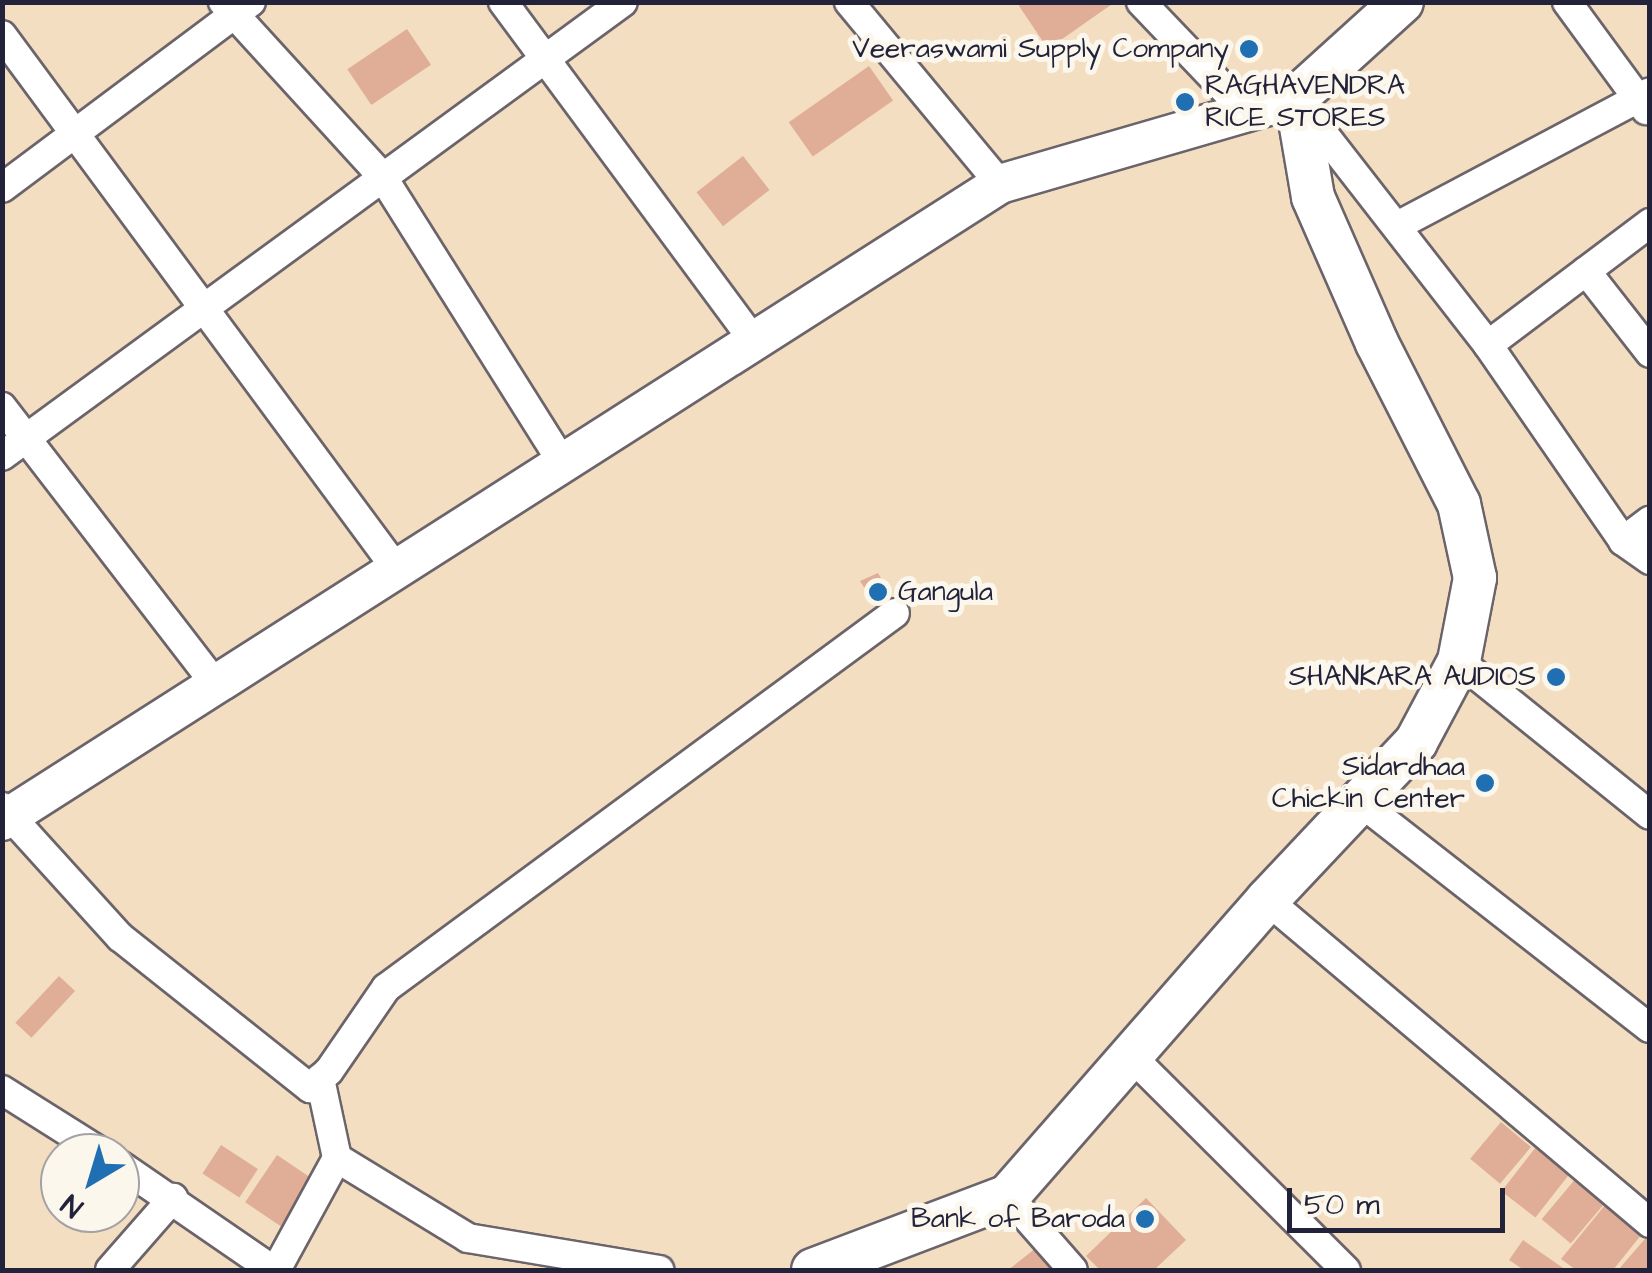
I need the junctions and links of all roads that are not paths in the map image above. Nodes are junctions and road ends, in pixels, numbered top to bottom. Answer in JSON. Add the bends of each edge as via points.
{"nodes":[{"id":1,"x":503,"y":2,"type":"edge"},
{"id":2,"x":623,"y":2,"type":"edge"},
{"id":3,"x":850,"y":2,"type":"edge"},
{"id":4,"x":1142,"y":2,"type":"edge"},
{"id":5,"x":1402,"y":2,"type":"edge"},
{"id":6,"x":1567,"y":2,"type":"edge"},
{"id":7,"x":235,"y":7,"type":"edge"},
{"id":8,"x":2,"y":35,"type":"edge"},
{"id":9,"x":542,"y":60,"type":"junction"},
{"id":10,"x":1296,"y":98,"type":"junction"},
{"id":11,"x":1645,"y":101,"type":"edge"},
{"id":12,"x":1247,"y":113,"type":"junction"},
{"id":13,"x":72,"y":136,"type":"junction"},
{"id":14,"x":382,"y":176,"type":"junction"},
{"id":15,"x":1000,"y":184,"type":"junction"},
{"id":16,"x":2,"y":188,"type":"edge"},
{"id":17,"x":1650,"y":223,"type":"edge"},
{"id":18,"x":1397,"y":226,"type":"junction"},
{"id":19,"x":1586,"y":270,"type":"junction"},
{"id":20,"x":202,"y":309,"type":"junction"},
{"id":21,"x":752,"y":338,"type":"junction"},
{"id":22,"x":1488,"y":345,"type":"junction"},
{"id":23,"x":1650,"y":353,"type":"edge"},
{"id":24,"x":2,"y":407,"type":"edge"},
{"id":25,"x":27,"y":438,"type":"junction"},
{"id":26,"x":2,"y":456,"type":"edge"},
{"id":27,"x":561,"y":460,"type":"junction"},
{"id":28,"x":1650,"y":521,"type":"edge"},
{"id":29,"x":1623,"y":541,"type":"junction"},
{"id":30,"x":1650,"y":560,"type":"edge"},
{"id":31,"x":395,"y":567,"type":"junction"},
{"id":32,"x":895,"y":613,"type":"dead end"},
{"id":33,"x":1459,"y":660,"type":"junction"},
{"id":34,"x":218,"y":686,"type":"junction"},
{"id":35,"x":1359,"y":802,"type":"junction"},
{"id":36,"x":5,"y":815,"type":"edge"},
{"id":37,"x":1650,"y":815,"type":"edge"},
{"id":38,"x":1267,"y":900,"type":"junction"},
{"id":39,"x":1650,"y":1028,"type":"edge"},
{"id":40,"x":1129,"y":1054,"type":"junction"},
{"id":41,"x":320,"y":1079,"type":"junction"},
{"id":42,"x":2,"y":1090,"type":"edge"},
{"id":43,"x":70,"y":1133,"type":"edge"},
{"id":44,"x":337,"y":1158,"type":"junction"},
{"id":45,"x":140,"y":1177,"type":"edge"},
{"id":46,"x":1008,"y":1196,"type":"junction"},
{"id":47,"x":173,"y":1198,"type":"junction"},
{"id":48,"x":1650,"y":1223,"type":"edge"},
{"id":49,"x":110,"y":1270,"type":"edge"},
{"id":50,"x":274,"y":1270,"type":"edge"},
{"id":51,"x":659,"y":1270,"type":"edge"},
{"id":52,"x":813,"y":1270,"type":"edge"},
{"id":53,"x":1073,"y":1270,"type":"edge"},
{"id":54,"x":1346,"y":1270,"type":"edge"}],
"edges":[{"from":1,"to":9,"type":"street"},
{"from":2,"to":9,"type":"street"},
{"from":3,"to":15,"type":"street"},
{"from":4,"to":12,"type":"street"},
{"from":5,"to":10,"type":"main road"},
{"from":6,"to":11,"type":"street"},
{"from":7,"to":13,"type":"street"},
{"from":7,"to":14,"type":"street"},
{"from":8,"to":13,"type":"street"},
{"from":9,"to":14,"type":"street"},
{"from":9,"to":21,"type":"street"},
{"from":10,"to":12,"type":"main road"},
{"from":10,"to":18,"type":"street"},
{"from":10,"to":33,"type":"main road","via":[[1314,196],[1377,344],[1458,504],[1474,578]]},
{"from":11,"to":18,"type":"street"},
{"from":12,"to":15,"type":"main road"},
{"from":13,"to":16,"type":"street"},
{"from":13,"to":20,"type":"street"},
{"from":14,"to":20,"type":"street"},
{"from":14,"to":27,"type":"street"},
{"from":15,"to":21,"type":"main road"},
{"from":17,"to":19,"type":"street"},
{"from":18,"to":22,"type":"street"},
{"from":19,"to":22,"type":"street"},
{"from":19,"to":23,"type":"street"},
{"from":20,"to":25,"type":"street"},
{"from":20,"to":31,"type":"street"},
{"from":21,"to":27,"type":"main road"},
{"from":22,"to":29,"type":"street"},
{"from":24,"to":25,"type":"street"},
{"from":25,"to":26,"type":"street"},
{"from":25,"to":34,"type":"street"},
{"from":27,"to":31,"type":"main road"},
{"from":28,"to":29,"type":"street"},
{"from":29,"to":30,"type":"street"},
{"from":31,"to":34,"type":"main road"},
{"from":32,"to":41,"type":"street","via":[[386,988]]},
{"from":33,"to":35,"type":"main road","via":[[1416,742]]},
{"from":33,"to":37,"type":"street","via":[[1576,748]]},
{"from":34,"to":36,"type":"main road"},
{"from":35,"to":38,"type":"main road"},
{"from":35,"to":39,"type":"street"},
{"from":36,"to":41,"type":"street","via":[[120,937],[310,1088]]},
{"from":38,"to":40,"type":"main road"},
{"from":38,"to":48,"type":"street"},
{"from":40,"to":46,"type":"main road"},
{"from":40,"to":54,"type":"street"},
{"from":41,"to":44,"type":"street"},
{"from":42,"to":43,"type":"street"},
{"from":44,"to":50,"type":"street"},
{"from":44,"to":51,"type":"street","via":[[468,1238]]},
{"from":45,"to":47,"type":"street"},
{"from":46,"to":52,"type":"main road"},
{"from":46,"to":53,"type":"street"},
{"from":47,"to":49,"type":"street"},
{"from":47,"to":50,"type":"street"}]}
